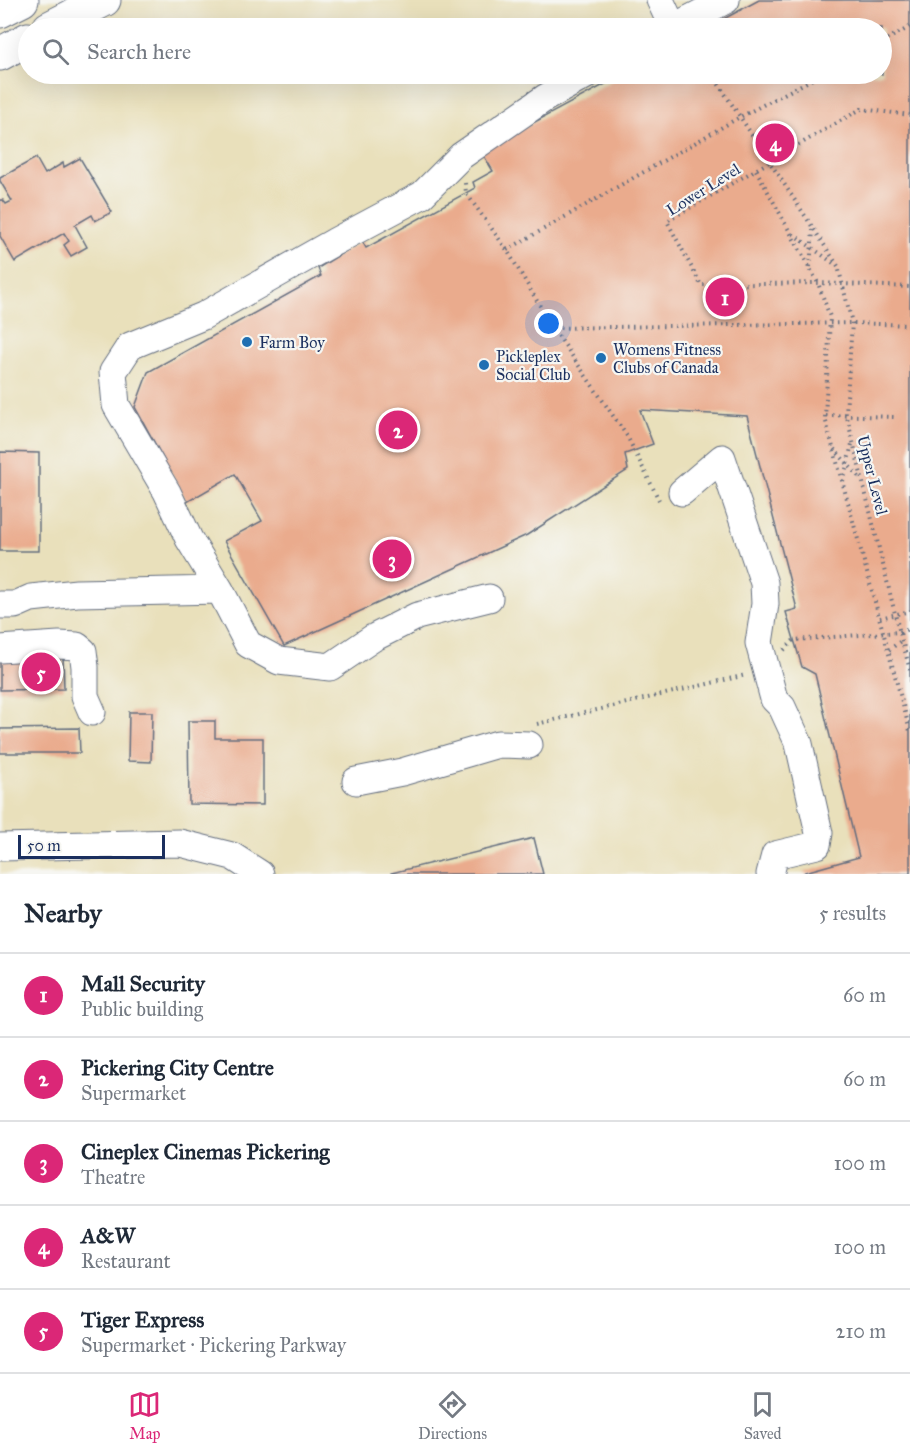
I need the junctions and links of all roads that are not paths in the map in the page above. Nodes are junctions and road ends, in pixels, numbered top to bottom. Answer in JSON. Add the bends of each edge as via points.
{"nodes":[{"id":1,"x":21,"y":0,"type":"edge"},
{"id":2,"x":104,"y":0,"type":"edge"},
{"id":3,"x":660,"y":0,"type":"edge"},
{"id":4,"x":726,"y":0,"type":"edge"},
{"id":5,"x":0,"y":11,"type":"edge"},
{"id":6,"x":69,"y":18,"type":"edge"},
{"id":7,"x":668,"y":18,"type":"edge"},
{"id":8,"x":691,"y":18,"type":"edge"},
{"id":9,"x":18,"y":44,"type":"edge"},
{"id":10,"x":0,"y":54,"type":"edge"},
{"id":11,"x":570,"y":84,"type":"edge"},
{"id":12,"x":672,"y":497,"type":"road end"},
{"id":13,"x":220,"y":590,"type":"junction"},
{"id":14,"x":0,"y":591,"type":"edge"},
{"id":15,"x":31,"y":598,"type":"junction"},
{"id":16,"x":489,"y":598,"type":"dead end"},
{"id":17,"x":0,"y":605,"type":"edge"},
{"id":18,"x":0,"y":649,"type":"edge"},
{"id":19,"x":92,"y":712,"type":"dead end"},
{"id":20,"x":532,"y":735,"type":"road end"},
{"id":21,"x":356,"y":781,"type":"dead end"},
{"id":22,"x":0,"y":846,"type":"edge"},
{"id":23,"x":260,"y":874,"type":"edge"},
{"id":24,"x":770,"y":874,"type":"edge"}],
"edges":[{"from":1,"to":5,"type":"main road"},
{"from":2,"to":6,"type":"main road"},
{"from":3,"to":7,"type":"street"},
{"from":4,"to":8,"type":"street"},
{"from":9,"to":10,"type":"main road"},
{"from":11,"to":13,"type":"street","via":[[461,156],[422,195],[203,316],[130,346],[113,372],[116,405]]},
{"from":12,"to":24,"type":"street","via":[[722,458],[764,583],[759,643],[774,699],[783,707],[799,744],[819,833],[817,845],[776,855]]},
{"from":13,"to":15,"type":"street","via":[[77,593]]},
{"from":13,"to":16,"type":"street","via":[[248,644],[279,661],[330,667],[373,638],[417,616]]},
{"from":14,"to":15,"type":"street","via":[[14,591]]},
{"from":15,"to":17,"type":"street","via":[[15,605]]},
{"from":18,"to":19,"type":"street","via":[[77,646],[83,651],[86,696]]},
{"from":20,"to":21,"type":"street"},
{"from":22,"to":23,"type":"street","via":[[180,843],[232,856]]}]}
